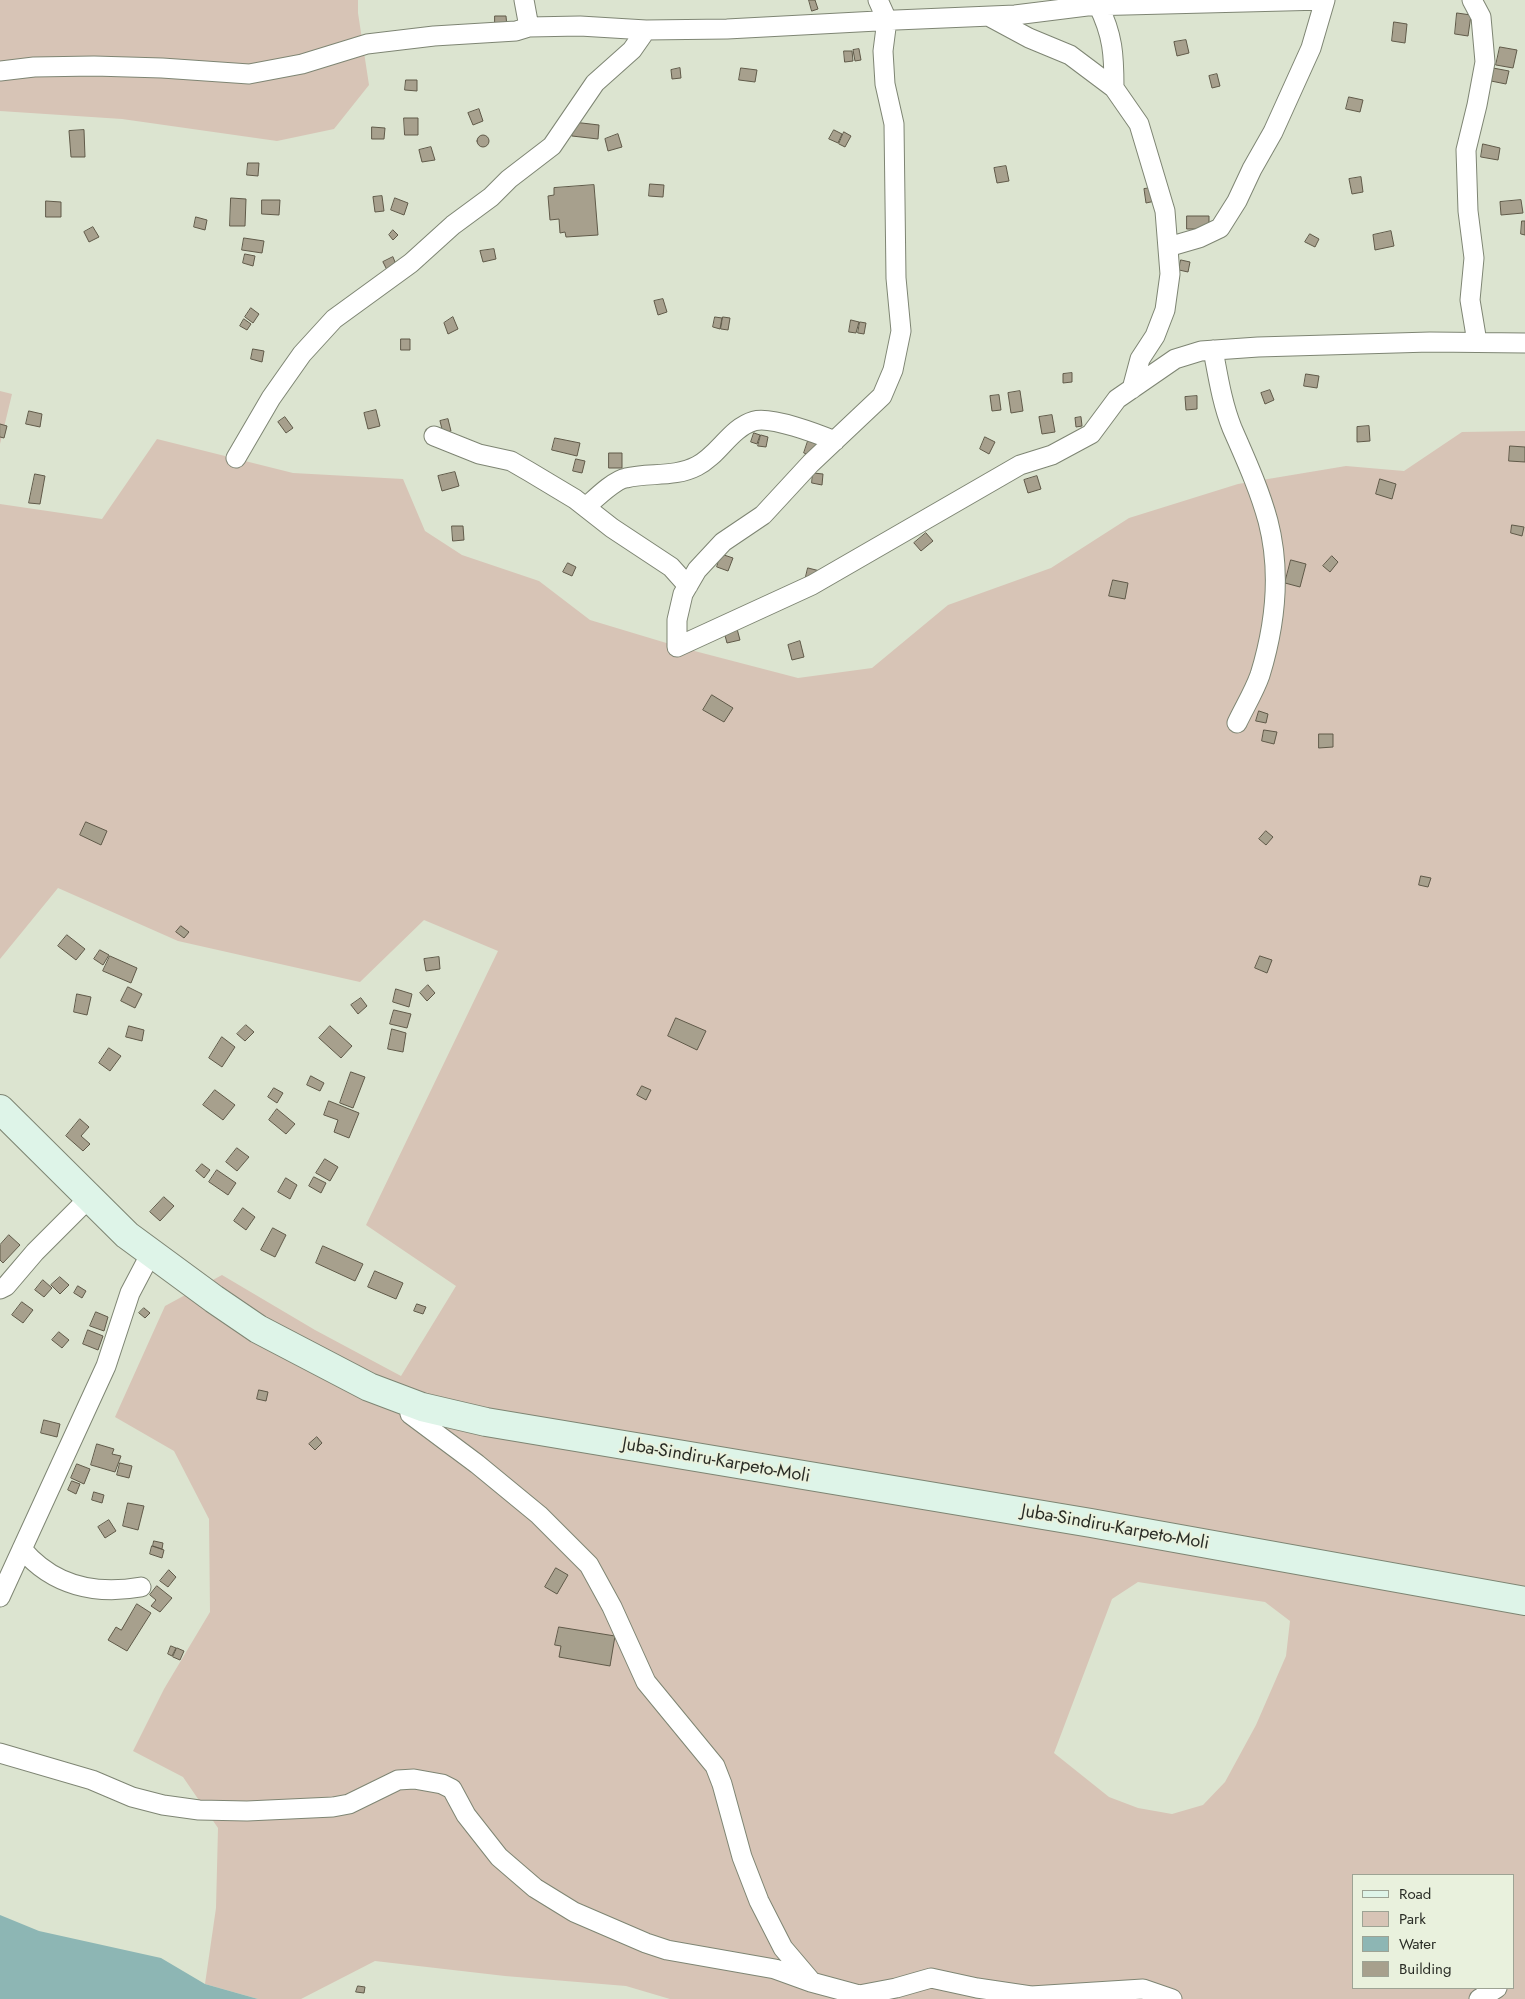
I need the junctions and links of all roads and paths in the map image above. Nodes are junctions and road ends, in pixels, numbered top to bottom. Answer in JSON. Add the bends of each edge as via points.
{"nodes":[{"id":1,"x":524,"y":0,"type":"edge"},
{"id":2,"x":878,"y":0,"type":"edge"},
{"id":3,"x":1325,"y":0,"type":"edge"},
{"id":4,"x":1472,"y":0,"type":"edge"},
{"id":5,"x":1208,"y":1,"type":"edge"},
{"id":6,"x":1098,"y":5,"type":"junction"},
{"id":7,"x":988,"y":16,"type":"junction"},
{"id":8,"x":887,"y":20,"type":"junction"},
{"id":9,"x":529,"y":27,"type":"junction"},
{"id":10,"x":646,"y":30,"type":"junction"},
{"id":11,"x":0,"y":71,"type":"edge"},
{"id":12,"x":1114,"y":88,"type":"junction"},
{"id":13,"x":1168,"y":247,"type":"junction"},
{"id":14,"x":1478,"y":342,"type":"junction"},
{"id":15,"x":1525,"y":343,"type":"edge"},
{"id":16,"x":1213,"y":350,"type":"junction"},
{"id":17,"x":1132,"y":389,"type":"junction"},
{"id":18,"x":434,"y":436,"type":"dead end"},
{"id":19,"x":835,"y":441,"type":"junction"},
{"id":20,"x":236,"y":458,"type":"dead end"},
{"id":21,"x":586,"y":507,"type":"junction"},
{"id":22,"x":688,"y":586,"type":"junction"},
{"id":23,"x":1237,"y":723,"type":"dead end"},
{"id":24,"x":0,"y":1109,"type":"edge"},
{"id":25,"x":90,"y":1197,"type":"junction"},
{"id":26,"x":151,"y":1253,"type":"junction"},
{"id":27,"x":0,"y":1288,"type":"edge"},
{"id":28,"x":410,"y":1414,"type":"dead end"},
{"id":29,"x":22,"y":1549,"type":"junction"},
{"id":30,"x":141,"y":1586,"type":"dead end"},
{"id":31,"x":0,"y":1597,"type":"edge"},
{"id":32,"x":1525,"y":1601,"type":"edge"},
{"id":33,"x":0,"y":1753,"type":"edge"},
{"id":34,"x":812,"y":1982,"type":"junction"},
{"id":35,"x":1495,"y":1989,"type":"edge"},
{"id":36,"x":1172,"y":1999,"type":"edge"},
{"id":37,"x":1480,"y":1999,"type":"edge"}],
"edges":[{"from":1,"to":9,"type":"street"},
{"from":2,"to":8,"type":"street"},
{"from":3,"to":5,"type":"street"},
{"from":3,"to":13,"type":"street","via":[[1311,48],[1273,132],[1220,228]]},
{"from":4,"to":14,"type":"street","via":[[1481,17],[1485,62],[1466,150],[1468,211],[1474,258],[1470,300]]},
{"from":5,"to":6,"type":"street"},
{"from":6,"to":7,"type":"street","via":[[1015,16]]},
{"from":6,"to":12,"type":"street","via":[[1108,24],[1114,52]]},
{"from":7,"to":8,"type":"street"},
{"from":7,"to":12,"type":"street","via":[[1070,55]]},
{"from":8,"to":10,"type":"street"},
{"from":8,"to":19,"type":"street","via":[[883,51],[885,84],[894,124],[896,278],[901,330],[882,396]]},
{"from":9,"to":10,"type":"street"},
{"from":9,"to":11,"type":"street","via":[[516,31],[367,44],[302,64],[249,74],[94,66]]},
{"from":10,"to":20,"type":"street","via":[[632,50],[595,83],[552,146],[411,263],[334,320],[302,354],[271,398]]},
{"from":12,"to":13,"type":"street","via":[[1139,124],[1151,158],[1165,211]]},
{"from":13,"to":17,"type":"street","via":[[1170,274],[1165,310],[1155,336],[1140,359]]},
{"from":14,"to":15,"type":"street"},
{"from":14,"to":16,"type":"street","via":[[1258,346]]},
{"from":16,"to":17,"type":"street","via":[[1175,359]]},
{"from":16,"to":23,"type":"street","via":[[1232,426],[1268,521],[1275,569],[1270,636],[1259,677]]},
{"from":17,"to":22,"type":"street","via":[[1117,399],[1090,434],[1052,455],[1020,465],[812,585],[677,647],[677,620]]},
{"from":18,"to":21,"type":"street","via":[[479,454],[511,461]]},
{"from":19,"to":21,"type":"street","via":[[802,428],[755,420],[738,429],[697,466],[670,474],[624,478]]},
{"from":19,"to":22,"type":"street","via":[[764,514],[723,542],[697,570]]},
{"from":21,"to":22,"type":"street","via":[[671,567]]},
{"from":24,"to":25,"type":"main road","name":"Juba-Sindiru-Karpeto-Moli"},
{"from":25,"to":26,"type":"main road","name":"Juba-Sindiru-Karpeto-Moli","via":[[126,1235]]},
{"from":25,"to":27,"type":"street","via":[[34,1252],[6,1286]]},
{"from":26,"to":29,"type":"street","via":[[130,1293],[106,1366]]},
{"from":26,"to":32,"type":"main road","name":"Juba-Sindiru-Karpeto-Moli","via":[[258,1329],[369,1387],[422,1407],[496,1424],[1091,1523]]},
{"from":28,"to":34,"type":"street","via":[[539,1515],[589,1564],[605,1591],[646,1682],[715,1766],[742,1857],[759,1901],[783,1948]]},
{"from":29,"to":30,"type":"street","via":[[34,1563],[81,1587],[109,1591]]},
{"from":29,"to":31,"type":"street"},
{"from":33,"to":34,"type":"street","via":[[92,1780],[132,1797],[199,1810],[333,1807],[349,1804],[398,1780],[442,1784],[452,1790],[466,1815],[498,1857],[535,1888],[574,1912],[667,1950],[775,1969]]},
{"from":34,"to":36,"type":"street","via":[[859,1995],[931,1978],[1031,1996],[1142,1990]]},
{"from":35,"to":37,"type":"street"}]}
